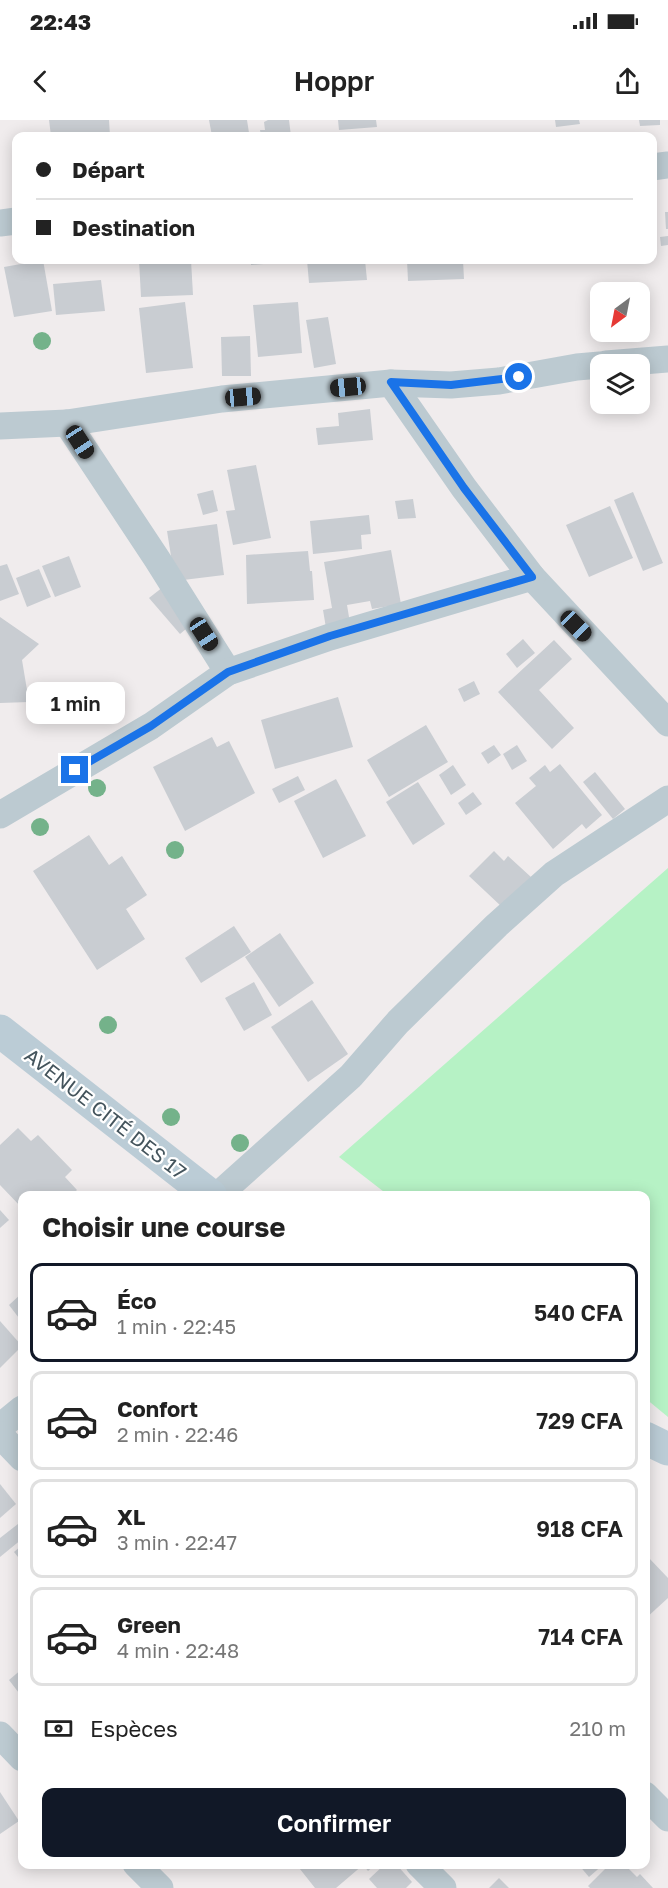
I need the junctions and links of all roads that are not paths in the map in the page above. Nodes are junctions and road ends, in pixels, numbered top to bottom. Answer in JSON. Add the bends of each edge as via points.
{"nodes":[{"id":1,"x":668,"y":359,"type":"edge"},
{"id":2,"x":650,"y":360,"type":"edge"},
{"id":3,"x":590,"y":366,"type":"edge"},
{"id":4,"x":391,"y":382,"type":"junction"},
{"id":5,"x":67,"y":423,"type":"junction"},
{"id":6,"x":0,"y":426,"type":"edge"},
{"id":7,"x":532,"y":577,"type":"junction"},
{"id":8,"x":228,"y":672,"type":"junction"},
{"id":9,"x":668,"y":723,"type":"edge"},
{"id":10,"x":668,"y":798,"type":"edge"},
{"id":11,"x":0,"y":814,"type":"edge"},
{"id":12,"x":0,"y":1031,"type":"edge"},
{"id":13,"x":206,"y":1191,"type":"edge"},
{"id":14,"x":223,"y":1191,"type":"edge"},
{"id":15,"x":18,"y":1412,"type":"edge"},
{"id":16,"x":0,"y":1427,"type":"edge"},
{"id":17,"x":0,"y":1435,"type":"edge"},
{"id":18,"x":650,"y":1440,"type":"edge"},
{"id":19,"x":668,"y":1449,"type":"edge"},
{"id":20,"x":18,"y":1454,"type":"edge"},
{"id":21,"x":650,"y":1800,"type":"edge"},
{"id":22,"x":668,"y":1818,"type":"edge"},
{"id":23,"x":141,"y":1869,"type":"edge"},
{"id":24,"x":423,"y":1869,"type":"edge"},
{"id":25,"x":160,"y":1888,"type":"edge"},
{"id":26,"x":442,"y":1888,"type":"edge"}],
"edges":[{"from":1,"to":2,"type":"street"},
{"from":3,"to":4,"type":"street","via":[[451,385]]},
{"from":4,"to":5,"type":"street","via":[[222,399]]},
{"from":4,"to":7,"type":"street"},
{"from":5,"to":6,"type":"street"},
{"from":5,"to":8,"type":"street"},
{"from":7,"to":8,"type":"street","via":[[330,636]]},
{"from":7,"to":9,"type":"street"},
{"from":8,"to":11,"type":"street","via":[[151,726]]},
{"from":10,"to":14,"type":"street","via":[[554,874],[398,1022],[351,1076]]},
{"from":12,"to":13,"type":"street","name":"AVENUE CITÉ DES 17"},
{"from":15,"to":16,"type":"street"},
{"from":17,"to":20,"type":"street"},
{"from":18,"to":19,"type":"street"},
{"from":21,"to":22,"type":"street"},
{"from":23,"to":25,"type":"street"},
{"from":24,"to":26,"type":"street"}]}
